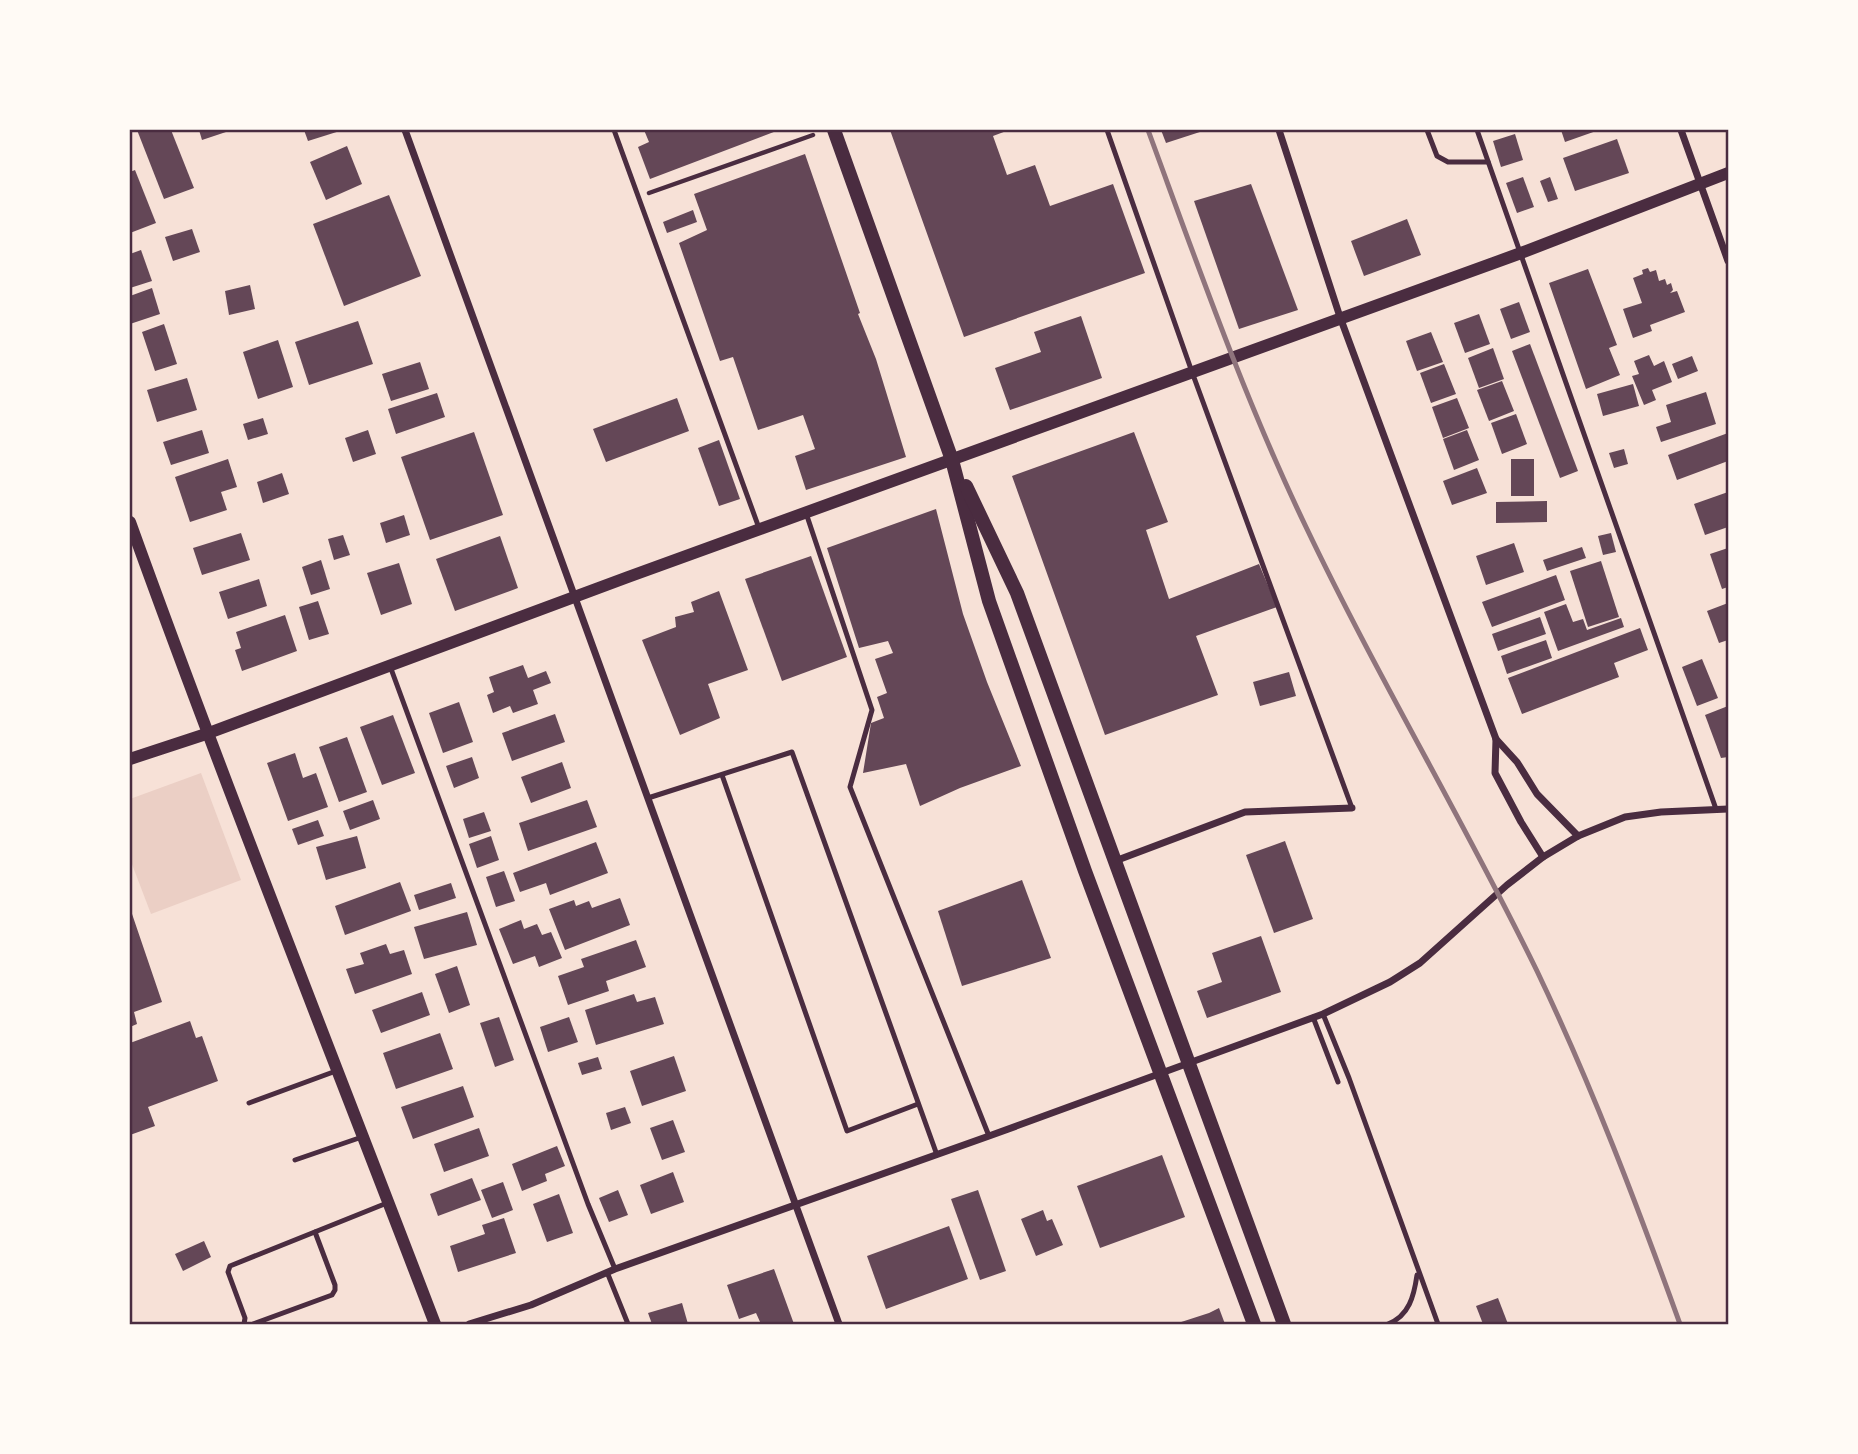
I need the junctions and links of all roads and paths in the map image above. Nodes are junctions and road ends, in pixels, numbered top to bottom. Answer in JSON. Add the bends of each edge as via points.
{"nodes":[{"id":1,"x":405,"y":130,"type":"edge"},
{"id":2,"x":614,"y":130,"type":"edge"},
{"id":3,"x":834,"y":130,"type":"edge"},
{"id":4,"x":1107,"y":130,"type":"edge"},
{"id":5,"x":1279,"y":130,"type":"edge"},
{"id":6,"x":1427,"y":130,"type":"edge"},
{"id":7,"x":1477,"y":130,"type":"edge"},
{"id":8,"x":1681,"y":130,"type":"edge"},
{"id":9,"x":813,"y":135,"type":"dead end"},
{"id":10,"x":1489,"y":162,"type":"junction"},
{"id":11,"x":1728,"y":173,"type":"edge"},
{"id":12,"x":1701,"y":183,"type":"junction"},
{"id":13,"x":639,"y":196,"type":"junction"},
{"id":14,"x":1521,"y":253,"type":"junction"},
{"id":15,"x":1728,"y":261,"type":"edge"},
{"id":16,"x":1340,"y":317,"type":"junction"},
{"id":17,"x":1192,"y":372,"type":"junction"},
{"id":18,"x":953,"y":460,"type":"junction"},
{"id":19,"x":806,"y":513,"type":"junction"},
{"id":20,"x":130,"y":522,"type":"edge"},
{"id":21,"x":760,"y":530,"type":"junction"},
{"id":22,"x":576,"y":597,"type":"junction"},
{"id":23,"x":390,"y":666,"type":"junction"},
{"id":24,"x":206,"y":734,"type":"junction"},
{"id":25,"x":1496,"y":739,"type":"junction"},
{"id":26,"x":130,"y":758,"type":"edge"},
{"id":27,"x":722,"y":775,"type":"junction"},
{"id":28,"x":648,"y":798,"type":"junction"},
{"id":29,"x":1352,"y":808,"type":"joint"},
{"id":30,"x":1716,"y":808,"type":"junction"},
{"id":31,"x":1728,"y":808,"type":"edge"},
{"id":32,"x":1578,"y":836,"type":"junction"},
{"id":33,"x":1543,"y":857,"type":"junction"},
{"id":34,"x":1115,"y":861,"type":"junction"},
{"id":35,"x":1323,"y":1014,"type":"junction"},
{"id":36,"x":1313,"y":1017,"type":"junction"},
{"id":37,"x":1189,"y":1063,"type":"junction"},
{"id":38,"x":339,"y":1070,"type":"junction"},
{"id":39,"x":1162,"y":1073,"type":"junction"},
{"id":40,"x":1338,"y":1082,"type":"dead end"},
{"id":41,"x":249,"y":1103,"type":"dead end"},
{"id":42,"x":918,"y":1104,"type":"junction"},
{"id":43,"x":363,"y":1136,"type":"junction"},
{"id":44,"x":989,"y":1136,"type":"junction"},
{"id":45,"x":937,"y":1155,"type":"junction"},
{"id":46,"x":295,"y":1160,"type":"dead end"},
{"id":47,"x":388,"y":1202,"type":"junction"},
{"id":48,"x":795,"y":1204,"type":"junction"},
{"id":49,"x":315,"y":1232,"type":"junction"},
{"id":50,"x":615,"y":1269,"type":"junction"},
{"id":51,"x":607,"y":1272,"type":"junction"},
{"id":52,"x":1418,"y":1272,"type":"junction"},
{"id":53,"x":244,"y":1325,"type":"edge"},
{"id":54,"x":253,"y":1325,"type":"edge"},
{"id":55,"x":435,"y":1325,"type":"edge"},
{"id":56,"x":469,"y":1325,"type":"edge"},
{"id":57,"x":628,"y":1325,"type":"edge"},
{"id":58,"x":839,"y":1325,"type":"edge"},
{"id":59,"x":1254,"y":1325,"type":"edge"},
{"id":60,"x":1284,"y":1325,"type":"edge"},
{"id":61,"x":1388,"y":1325,"type":"edge"},
{"id":62,"x":1438,"y":1325,"type":"edge"}],
"edges":[{"from":1,"to":22,"type":"street"},
{"from":2,"to":13,"type":"lane"},
{"from":3,"to":18,"type":"main road"},
{"from":4,"to":17,"type":"lane"},
{"from":5,"to":16,"type":"street"},
{"from":6,"to":10,"type":"lane","via":[[1437,156],[1448,162]]},
{"from":7,"to":10,"type":"lane"},
{"from":8,"to":12,"type":"street"},
{"from":9,"to":13,"type":"path"},
{"from":10,"to":14,"type":"lane"},
{"from":11,"to":12,"type":"street"},
{"from":12,"to":14,"type":"street"},
{"from":12,"to":15,"type":"street"},
{"from":13,"to":21,"type":"lane"},
{"from":14,"to":16,"type":"street"},
{"from":14,"to":30,"type":"lane"},
{"from":16,"to":17,"type":"street"},
{"from":16,"to":25,"type":"street"},
{"from":17,"to":18,"type":"street"},
{"from":17,"to":29,"type":"lane"},
{"from":18,"to":19,"type":"street"},
{"from":18,"to":34,"type":"main road","via":[[1017,593]]},
{"from":18,"to":39,"type":"main road","via":[[989,601]]},
{"from":19,"to":21,"type":"street"},
{"from":19,"to":44,"type":"lane","via":[[872,710],[850,787]]},
{"from":20,"to":24,"type":"street"},
{"from":21,"to":22,"type":"street"},
{"from":22,"to":23,"type":"street"},
{"from":22,"to":28,"type":"street"},
{"from":23,"to":24,"type":"street"},
{"from":23,"to":50,"type":"lane"},
{"from":24,"to":26,"type":"street"},
{"from":24,"to":38,"type":"street"},
{"from":25,"to":32,"type":"street","via":[[1537,794]]},
{"from":25,"to":33,"type":"street","via":[[1495,773]]},
{"from":27,"to":28,"type":"lane"},
{"from":27,"to":42,"type":"lane","via":[[792,752]]},
{"from":27,"to":42,"type":"lane","via":[[847,1131]]},
{"from":28,"to":48,"type":"street"},
{"from":29,"to":34,"type":"street","via":[[1245,812]]},
{"from":30,"to":31,"type":"street"},
{"from":30,"to":32,"type":"street","via":[[1625,817]]},
{"from":32,"to":33,"type":"street"},
{"from":33,"to":35,"type":"street","via":[[1420,963]]},
{"from":34,"to":37,"type":"main road"},
{"from":35,"to":36,"type":"street"},
{"from":35,"to":52,"type":"lane"},
{"from":36,"to":37,"type":"street"},
{"from":36,"to":40,"type":"lane"},
{"from":37,"to":39,"type":"street"},
{"from":37,"to":60,"type":"main road"},
{"from":38,"to":41,"type":"lane"},
{"from":38,"to":43,"type":"street"},
{"from":39,"to":44,"type":"street"},
{"from":39,"to":59,"type":"main road"},
{"from":42,"to":45,"type":"lane"},
{"from":43,"to":46,"type":"lane"},
{"from":43,"to":47,"type":"street"},
{"from":44,"to":45,"type":"street"},
{"from":45,"to":48,"type":"street"},
{"from":47,"to":49,"type":"lane"},
{"from":47,"to":55,"type":"street"},
{"from":48,"to":50,"type":"street"},
{"from":48,"to":58,"type":"street"},
{"from":49,"to":53,"type":"lane","via":[[230,1266]]},
{"from":49,"to":54,"type":"lane","via":[[335,1285],[332,1295]]},
{"from":50,"to":51,"type":"street"},
{"from":51,"to":56,"type":"street","via":[[531,1305]]},
{"from":51,"to":57,"type":"lane"},
{"from":52,"to":61,"type":"lane","via":[[1413,1299],[1398,1320]]},
{"from":52,"to":62,"type":"lane"}]}
